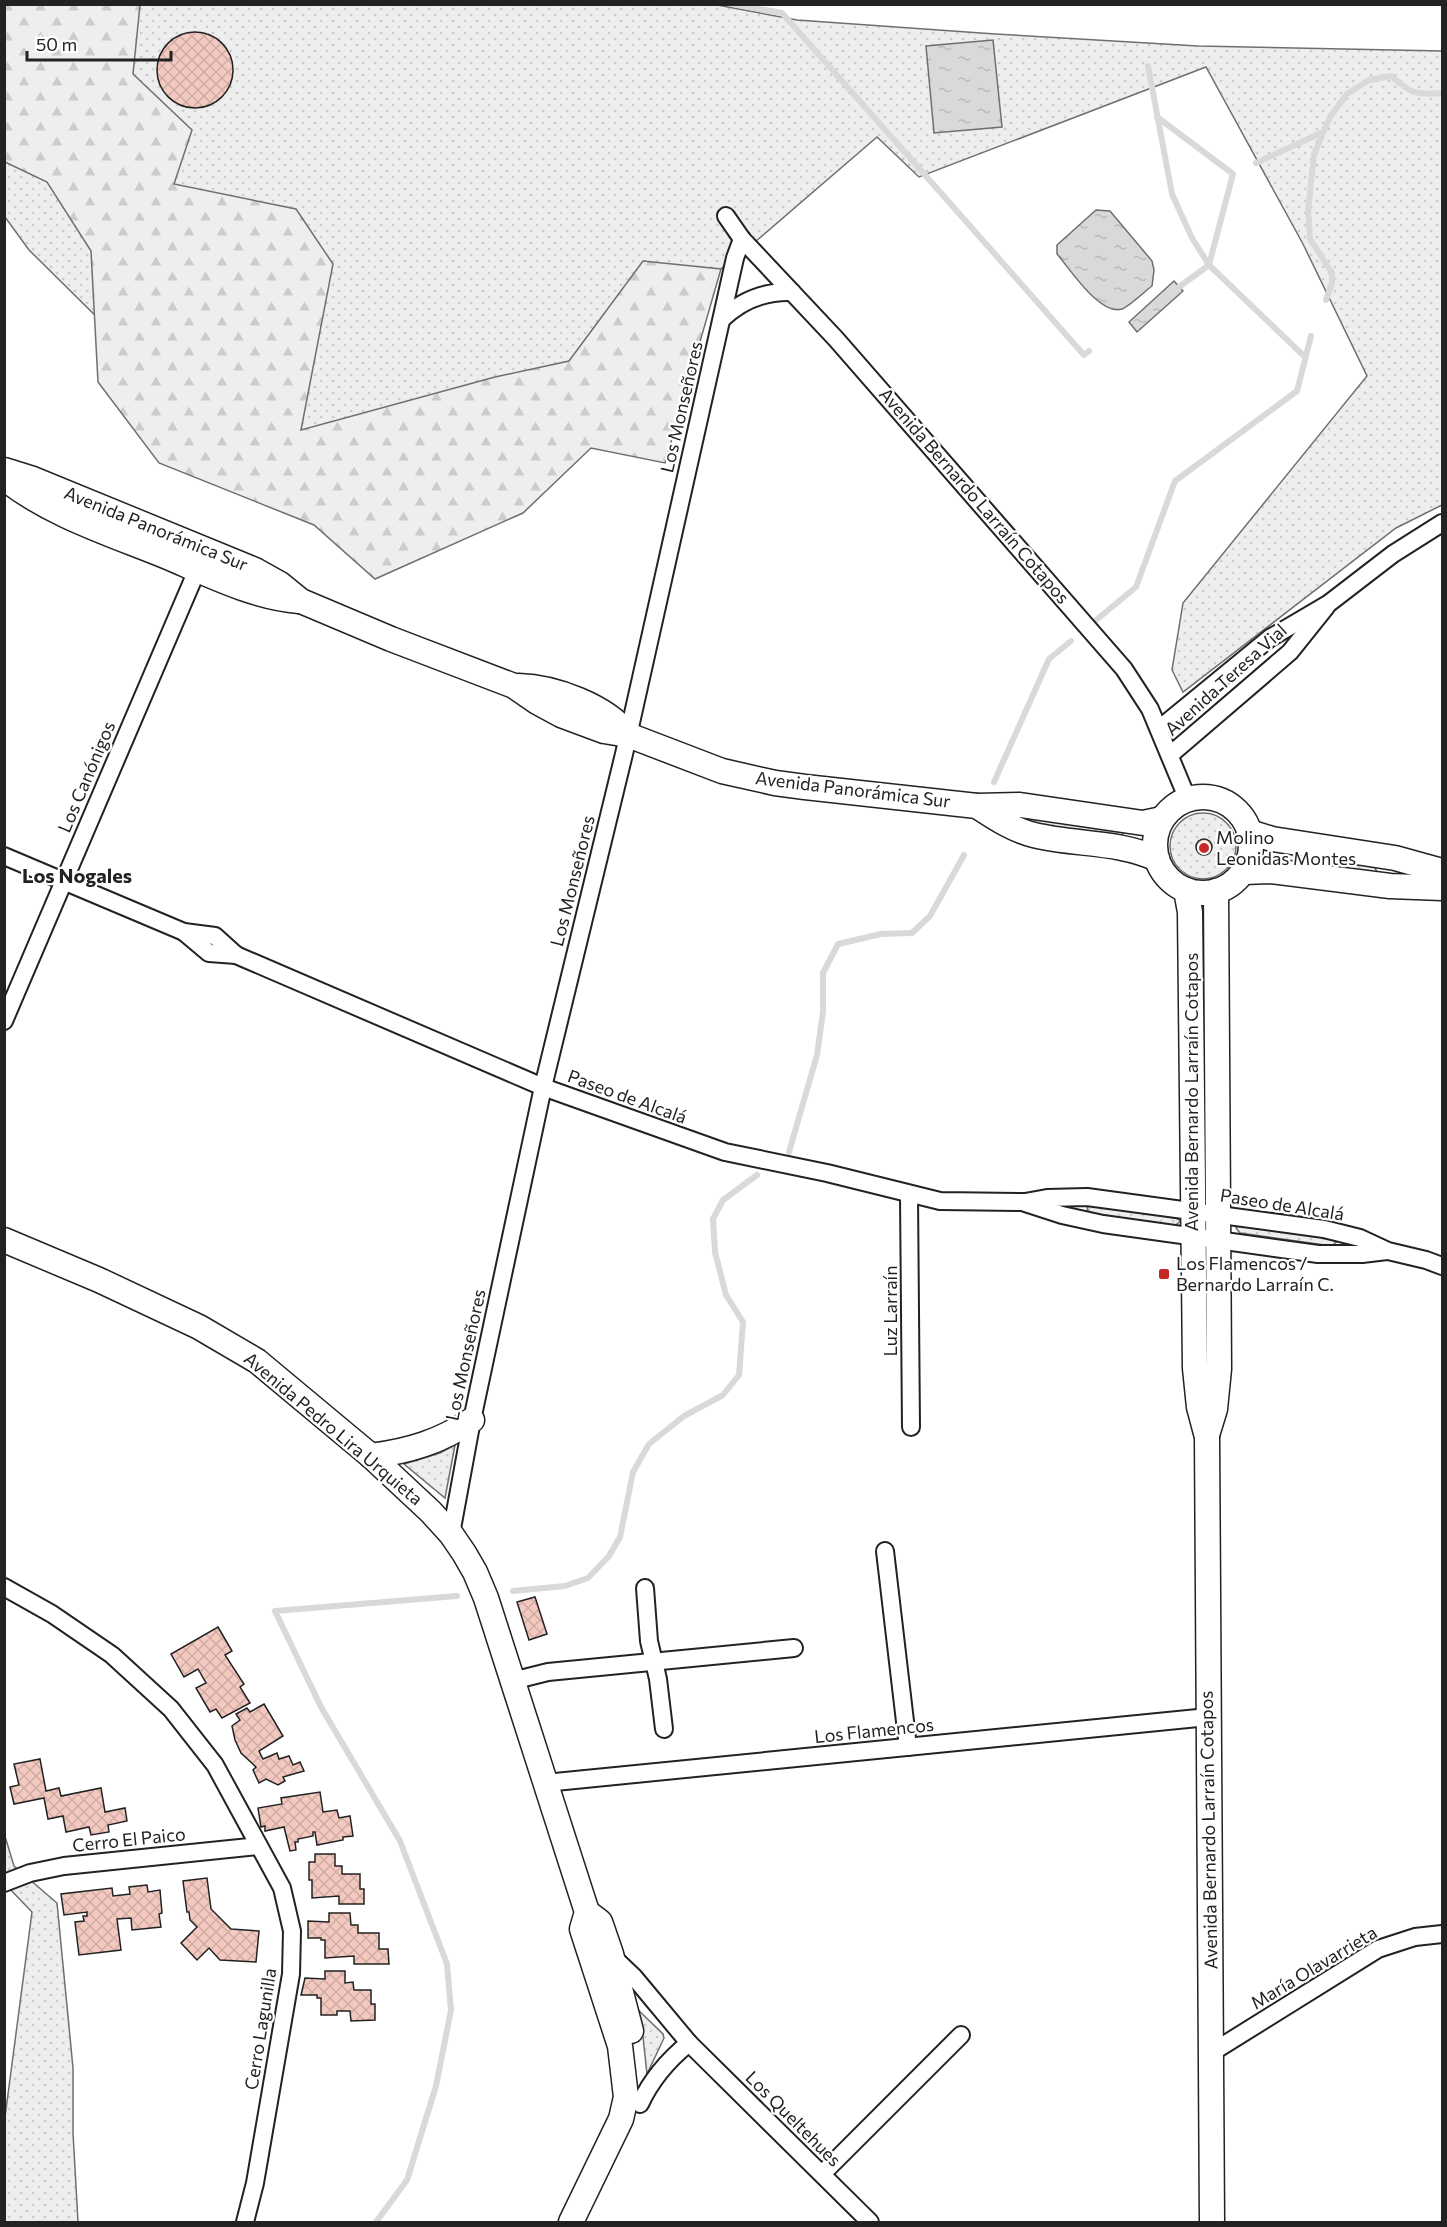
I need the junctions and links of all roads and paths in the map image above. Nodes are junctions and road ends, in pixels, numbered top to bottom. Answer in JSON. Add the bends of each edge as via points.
{"nodes":[{"id":1,"x":726,"y":216,"type":"dead end"},
{"id":2,"x":742,"y":239,"type":"junction"},
{"id":3,"x":792,"y":292,"type":"junction"},
{"id":4,"x":722,"y":319,"type":"junction"},
{"id":5,"x":4,"y":470,"type":"edge"},
{"id":6,"x":4,"y":478,"type":"edge"},
{"id":7,"x":1443,"y":524,"type":"edge"},
{"id":8,"x":202,"y":559,"type":"junction"},
{"id":9,"x":1328,"y":604,"type":"junction"},
{"id":10,"x":1159,"y":729,"type":"junction"},
{"id":11,"x":628,"y":735,"type":"junction"},
{"id":12,"x":1170,"y":755,"type":"junction"},
{"id":13,"x":1188,"y":800,"type":"junction"},
{"id":14,"x":976,"y":806,"type":"junction"},
{"id":15,"x":1162,"y":819,"type":"junction"},
{"id":16,"x":1249,"y":832,"type":"junction"},
{"id":17,"x":4,"y":856,"type":"edge"},
{"id":18,"x":1157,"y":858,"type":"junction"},
{"id":19,"x":1443,"y":871,"type":"edge"},
{"id":20,"x":1243,"y":872,"type":"junction"},
{"id":21,"x":64,"y":881,"type":"junction"},
{"id":22,"x":1443,"y":888,"type":"edge"},
{"id":23,"x":1186,"y":890,"type":"junction"},
{"id":24,"x":1216,"y":891,"type":"junction"},
{"id":25,"x":4,"y":1021,"type":"edge"},
{"id":26,"x":1191,"y":1071,"type":"junction"},
{"id":27,"x":1217,"y":1071,"type":"junction"},
{"id":28,"x":543,"y":1087,"type":"junction"},
{"id":29,"x":909,"y":1195,"type":"junction"},
{"id":30,"x":1025,"y":1202,"type":"junction"},
{"id":31,"x":1192,"y":1211,"type":"junction"},
{"id":32,"x":1219,"y":1215,"type":"junction"},
{"id":33,"x":1192,"y":1237,"type":"junction"},
{"id":34,"x":4,"y":1240,"type":"edge"},
{"id":35,"x":1219,"y":1240,"type":"junction"},
{"id":36,"x":1388,"y":1251,"type":"junction"},
{"id":37,"x":1443,"y":1266,"type":"edge"},
{"id":38,"x":472,"y":1420,"type":"junction"},
{"id":39,"x":911,"y":1427,"type":"dead end"},
{"id":40,"x":1207,"y":1437,"type":"junction"},
{"id":41,"x":371,"y":1456,"type":"junction"},
{"id":42,"x":451,"y":1534,"type":"junction"},
{"id":43,"x":885,"y":1551,"type":"dead end"},
{"id":44,"x":4,"y":1587,"type":"edge"},
{"id":45,"x":645,"y":1588,"type":"dead end"},
{"id":46,"x":794,"y":1647,"type":"dead end"},
{"id":47,"x":654,"y":1662,"type":"junction"},
{"id":48,"x":512,"y":1681,"type":"junction"},
{"id":49,"x":1208,"y":1717,"type":"junction"},
{"id":50,"x":664,"y":1729,"type":"dead end"},
{"id":51,"x":908,"y":1747,"type":"junction"},
{"id":52,"x":545,"y":1784,"type":"junction"},
{"id":53,"x":259,"y":1846,"type":"junction"},
{"id":54,"x":4,"y":1882,"type":"edge"},
{"id":55,"x":587,"y":1912,"type":"junction"},
{"id":56,"x":1443,"y":1934,"type":"edge"},
{"id":57,"x":611,"y":1954,"type":"junction"},
{"id":58,"x":961,"y":2035,"type":"dead end"},
{"id":59,"x":689,"y":2043,"type":"junction"},
{"id":60,"x":1211,"y":2053,"type":"junction"},
{"id":61,"x":640,"y":2104,"type":"junction"},
{"id":62,"x":822,"y":2174,"type":"junction"},
{"id":63,"x":245,"y":2223,"type":"edge"},
{"id":64,"x":571,"y":2223,"type":"edge"},
{"id":65,"x":589,"y":2223,"type":"edge"},
{"id":66,"x":870,"y":2223,"type":"edge"},
{"id":67,"x":1212,"y":2223,"type":"edge"}],
"edges":[{"from":1,"to":2,"type":"street","name":"Avenida Bernardo Larraín Cotapos"},
{"from":2,"to":3,"type":"street","name":"Avenida Bernardo Larraín Cotapos"},
{"from":2,"to":4,"type":"street","name":"Los Monseñores"},
{"from":3,"to":4,"type":"street","via":[[751,298]]},
{"from":3,"to":10,"type":"street","name":"Avenida Bernardo Larraín Cotapos","via":[[1124,669]]},
{"from":4,"to":11,"type":"street","name":"Los Monseñores"},
{"from":5,"to":8,"type":"street","name":"Avenida Panorámica Sur","via":[[33,479]]},
{"from":6,"to":8,"type":"street","name":"Avenida Panorámica Sur","via":[[46,506]]},
{"from":7,"to":9,"type":"street","name":"Avenida Teresa Vial","via":[[1393,554]]},
{"from":8,"to":11,"type":"street","name":"Avenida Panorámica Sur","via":[[268,576],[301,601],[514,686],[561,715],[604,731]]},
{"from":8,"to":21,"type":"street","name":"Los Canónigos"},
{"from":9,"to":10,"type":"street","name":"Avenida Teresa Vial","via":[[1270,638]]},
{"from":9,"to":12,"type":"street","name":"Avenida Teresa Vial","via":[[1290,652]]},
{"from":10,"to":12,"type":"street","name":"Avenida Bernardo Larraín Cotapos"},
{"from":11,"to":14,"type":"street","name":"Avenida Panorámica Sur","via":[[699,763],[765,781]]},
{"from":11,"to":28,"type":"street","name":"Los Monseñores"},
{"from":12,"to":13,"type":"street","name":"Avenida Bernardo Larraín Cotapos"},
{"from":13,"to":15,"type":"street","via":[[1173,807]]},
{"from":13,"to":16,"type":"street","via":[[1207,797],[1225,802],[1240,815]]},
{"from":14,"to":15,"type":"street","name":"Avenida Panorámica Sur","via":[[1020,805],[1143,822]]},
{"from":14,"to":18,"type":"street","name":"Avenida Panorámica Sur","via":[[1033,835]]},
{"from":15,"to":18,"type":"street","via":[[1155,838]]},
{"from":16,"to":19,"type":"street","via":[[1395,858]]},
{"from":16,"to":20,"type":"street","via":[[1251,852]]},
{"from":17,"to":21,"type":"street","name":"Paseo de Alcalá"},
{"from":18,"to":23,"type":"street","via":[[1168,878]]},
{"from":20,"to":22,"type":"street","via":[[1271,871],[1390,886]]},
{"from":20,"to":24,"type":"street"},
{"from":21,"to":25,"type":"street","name":"Los Canónigos"},
{"from":21,"to":28,"type":"street","name":"Paseo de Alcalá","via":[[184,932],[209,953],[236,955]]},
{"from":23,"to":24,"type":"street"},
{"from":23,"to":26,"type":"street","name":"Avenida Bernardo Larraín Cotapos","via":[[1190,912]]},
{"from":24,"to":27,"type":"street","name":"Avenida Bernardo Larraín Cotapos"},
{"from":26,"to":27,"type":"street"},
{"from":26,"to":31,"type":"street","name":"Avenida Bernardo Larraín Cotapos"},
{"from":27,"to":32,"type":"street","name":"Avenida Bernardo Larraín Cotapos"},
{"from":28,"to":29,"type":"street","name":"Paseo de Alcalá","via":[[725,1152]]},
{"from":28,"to":38,"type":"street","name":"Los Monseñores"},
{"from":29,"to":30,"type":"street","name":"Paseo de Alcalá","via":[[940,1201]]},
{"from":29,"to":39,"type":"street","name":"Luz Larraín"},
{"from":30,"to":31,"type":"street","name":"Paseo de Alcalá","via":[[1087,1197]]},
{"from":30,"to":33,"type":"street","name":"Paseo de Alcalá","via":[[1082,1220]]},
{"from":31,"to":32,"type":"street","name":"Paseo de Alcalá"},
{"from":31,"to":33,"type":"street","name":"Avenida Bernardo Larraín Cotapos"},
{"from":32,"to":35,"type":"street","name":"Avenida Bernardo Larraín Cotapos"},
{"from":32,"to":36,"type":"street","name":"Paseo de Alcalá","via":[[1342,1233]]},
{"from":33,"to":35,"type":"street","name":"Paseo de Alcalá"},
{"from":33,"to":40,"type":"street","name":"Avenida Bernardo Larraín Cotapos","via":[[1196,1378]]},
{"from":34,"to":41,"type":"street","name":"Avenida Pedro Lira Urquieta","via":[[99,1280],[236,1348],[276,1376]]},
{"from":35,"to":36,"type":"street","name":"Paseo de Alcalá","via":[[1318,1254]]},
{"from":35,"to":40,"type":"street","name":"Avenida Bernardo Larraín Cotapos","via":[[1218,1389]]},
{"from":36,"to":37,"type":"street","name":"Paseo de Alcalá"},
{"from":38,"to":41,"type":"street","via":[[442,1439]]},
{"from":38,"to":42,"type":"street","name":"Los Monseñores"},
{"from":40,"to":49,"type":"street","name":"Avenida Bernardo Larraín Cotapos"},
{"from":41,"to":42,"type":"street","name":"Avenida Pedro Lira Urquieta"},
{"from":42,"to":48,"type":"street","name":"Avenida Pedro Lira Urquieta","via":[[475,1572]]},
{"from":43,"to":51,"type":"street"},
{"from":44,"to":53,"type":"street","name":"Cerro Lagunilla","via":[[112,1655],[171,1709],[215,1765]]},
{"from":45,"to":47,"type":"street"},
{"from":46,"to":47,"type":"street"},
{"from":47,"to":48,"type":"street","via":[[548,1672]]},
{"from":47,"to":50,"type":"street"},
{"from":48,"to":52,"type":"street","name":"Avenida Pedro Lira Urquieta"},
{"from":49,"to":51,"type":"street","name":"Los Flamencos"},
{"from":49,"to":60,"type":"street","name":"Avenida Bernardo Larraín Cotapos"},
{"from":51,"to":52,"type":"street","name":"Los Flamencos"},
{"from":52,"to":55,"type":"street","name":"Avenida Pedro Lira Urquieta"},
{"from":53,"to":54,"type":"street","name":"Cerro El Paico","via":[[64,1866]]},
{"from":53,"to":63,"type":"street","name":"Cerro Lagunilla","via":[[282,1888],[293,1953]]},
{"from":55,"to":57,"type":"street","name":"Avenida Pedro Lira Urquieta","via":[[600,1922]]},
{"from":55,"to":64,"type":"street","name":"Avenida Pedro Lira Urquieta","via":[[582,1929],[620,2046],[626,2097],[621,2119]]},
{"from":56,"to":60,"type":"street","name":"María Olavarrieta","via":[[1415,1937],[1378,1949]]},
{"from":57,"to":59,"type":"street","name":"Los Queltehues"},
{"from":57,"to":61,"type":"street","name":"Avenida Pedro Lira Urquieta","via":[[636,2047]]},
{"from":58,"to":62,"type":"street"},
{"from":59,"to":61,"type":"street","via":[[647,2088]]},
{"from":59,"to":62,"type":"street","name":"Los Queltehues"},
{"from":60,"to":67,"type":"street","name":"Avenida Bernardo Larraín Cotapos"},
{"from":61,"to":65,"type":"street","name":"Avenida Pedro Lira Urquieta"},
{"from":62,"to":66,"type":"street","name":"Los Queltehues"}]}
